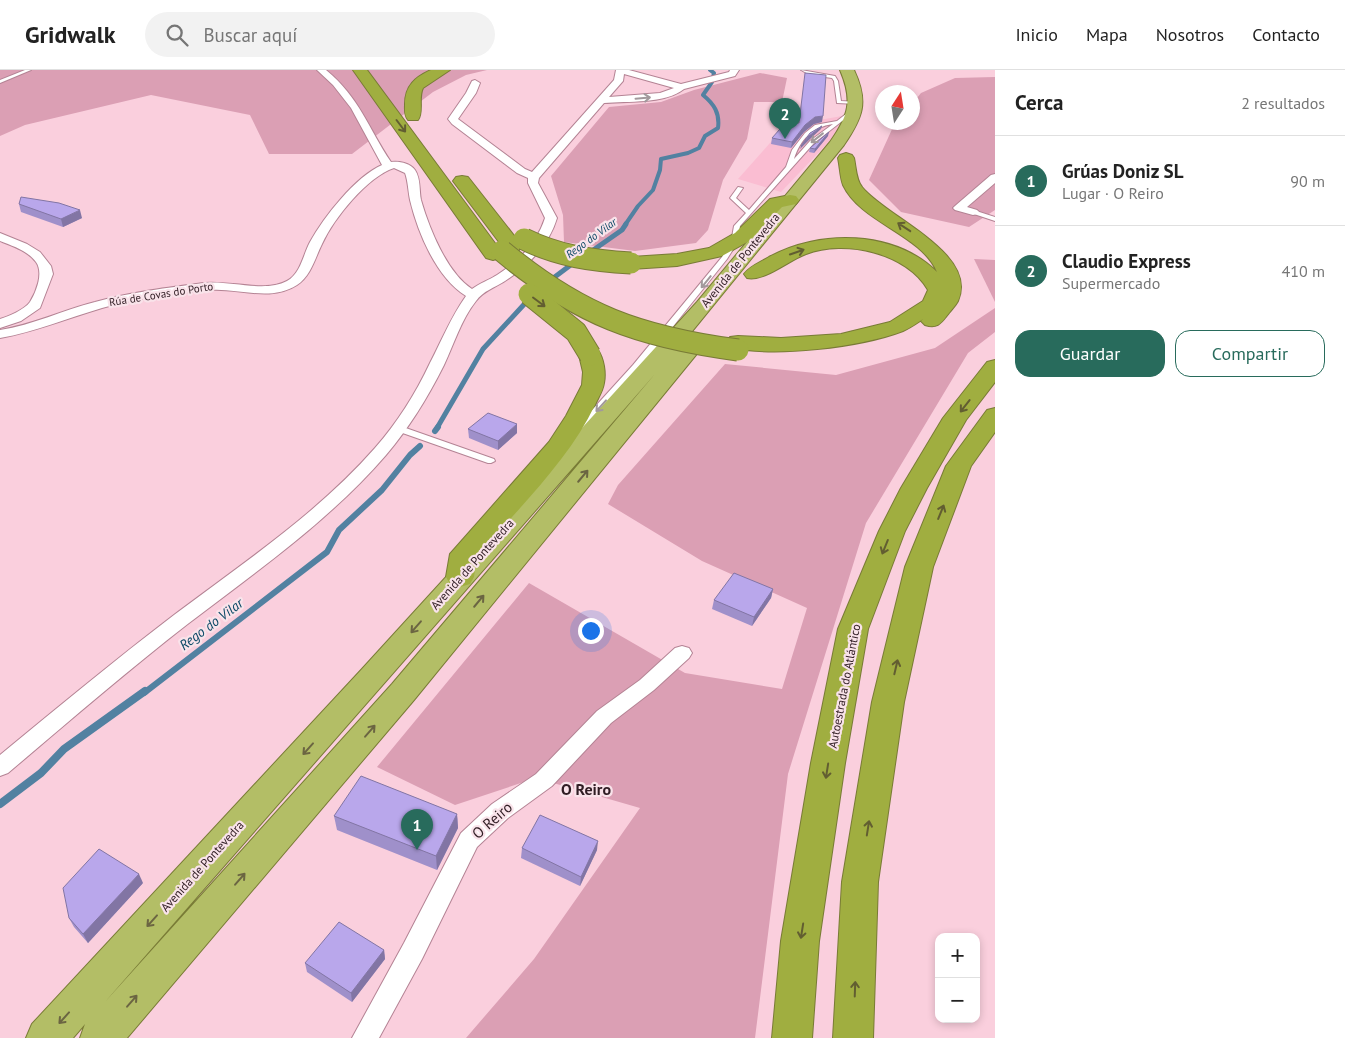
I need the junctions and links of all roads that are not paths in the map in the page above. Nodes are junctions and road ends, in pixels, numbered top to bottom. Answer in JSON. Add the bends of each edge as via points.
{"nodes":[{"id":1,"x":29,"y":70,"type":"edge"},
{"id":2,"x":320,"y":70,"type":"edge"},
{"id":3,"x":350,"y":70,"type":"edge"},
{"id":4,"x":360,"y":70,"type":"edge"},
{"id":5,"x":375,"y":70,"type":"edge"},
{"id":6,"x":443,"y":70,"type":"edge"},
{"id":7,"x":621,"y":70,"type":"edge"},
{"id":8,"x":735,"y":70,"type":"edge"},
{"id":9,"x":803,"y":70,"type":"edge"},
{"id":10,"x":848,"y":70,"type":"edge"},
{"id":11,"x":643,"y":78,"type":"junction"},
{"id":12,"x":618,"y":81,"type":"junction"},
{"id":13,"x":0,"y":82,"type":"edge"},
{"id":14,"x":475,"y":82,"type":"dead end"},
{"id":15,"x":371,"y":87,"type":"junction"},
{"id":16,"x":681,"y":87,"type":"junction"},
{"id":17,"x":602,"y":100,"type":"junction"},
{"id":18,"x":857,"y":106,"type":"junction"},
{"id":19,"x":413,"y":117,"type":"junction"},
{"id":20,"x":839,"y":122,"type":"junction"},
{"id":21,"x":428,"y":137,"type":"dead end"},
{"id":22,"x":388,"y":166,"type":"junction"},
{"id":23,"x":789,"y":168,"type":"junction"},
{"id":24,"x":454,"y":171,"type":"dead end"},
{"id":25,"x":534,"y":176,"type":"junction"},
{"id":26,"x":995,"y":177,"type":"edge"},
{"id":27,"x":740,"y":188,"type":"dead end"},
{"id":28,"x":795,"y":208,"type":"junction"},
{"id":29,"x":973,"y":212,"type":"joint"},
{"id":30,"x":749,"y":213,"type":"junction"},
{"id":31,"x":995,"y":218,"type":"edge"},
{"id":32,"x":0,"y":237,"type":"edge"},
{"id":33,"x":782,"y":238,"type":"dead end"},
{"id":34,"x":734,"y":243,"type":"junction"},
{"id":35,"x":508,"y":248,"type":"junction"},
{"id":36,"x":451,"y":273,"type":"junction"},
{"id":37,"x":754,"y":274,"type":"junction"},
{"id":38,"x":500,"y":279,"type":"junction"},
{"id":39,"x":473,"y":295,"type":"junction"},
{"id":40,"x":0,"y":324,"type":"edge"},
{"id":41,"x":0,"y":334,"type":"edge"},
{"id":42,"x":738,"y":346,"type":"junction"},
{"id":43,"x":995,"y":367,"type":"edge"},
{"id":44,"x":995,"y":415,"type":"edge"},
{"id":45,"x":397,"y":428,"type":"junction"},
{"id":46,"x":558,"y":447,"type":"junction"},
{"id":47,"x":491,"y":461,"type":"dead end"},
{"id":48,"x":460,"y":577,"type":"junction"},
{"id":49,"x":682,"y":653,"type":"dead end"},
{"id":50,"x":0,"y":767,"type":"edge"},
{"id":51,"x":46,"y":1038,"type":"edge"},
{"id":52,"x":100,"y":1038,"type":"edge"},
{"id":53,"x":365,"y":1038,"type":"edge"},
{"id":54,"x":792,"y":1038,"type":"edge"},
{"id":55,"x":853,"y":1038,"type":"edge"}],
"edges":[{"from":1,"to":13,"type":"lane"},
{"from":2,"to":22,"type":"street","via":[[336,81]]},
{"from":3,"to":15,"type":"highway"},
{"from":4,"to":15,"type":"highway"},
{"from":5,"to":19,"type":"highway"},
{"from":6,"to":19,"type":"highway","via":[[414,88],[411,98]]},
{"from":7,"to":11,"type":"street"},
{"from":7,"to":12,"type":"street"},
{"from":8,"to":16,"type":"street","via":[[732,74]]},
{"from":9,"to":18,"type":"lane","via":[[833,77],[839,102]]},
{"from":10,"to":18,"type":"highway","via":[[855,85]]},
{"from":11,"to":12,"type":"street"},
{"from":11,"to":16,"type":"street"},
{"from":12,"to":17,"type":"street"},
{"from":14,"to":25,"type":"street","via":[[471,94],[453,119],[521,171]]},
{"from":15,"to":35,"type":"highway","one_way":true,"via":[[474,228]]},
{"from":17,"to":16,"type":"street","one_way":true,"via":[[661,96]]},
{"from":17,"to":25,"type":"street"},
{"from":18,"to":20,"type":"lane"},
{"from":18,"to":28,"type":"highway","name":"Avenida de Pontevedra","via":[[849,127]]},
{"from":19,"to":21,"type":"highway"},
{"from":20,"to":23,"type":"lane","one_way":true,"via":[[812,142]]},
{"from":20,"to":23,"type":"lane","via":[[817,126],[791,155]]},
{"from":22,"to":36,"type":"street","via":[[395,164],[410,171],[416,201],[433,248]]},
{"from":22,"to":41,"type":"street","name":"Rúa de Covas do Porto","via":[[362,183],[317,240],[302,275],[289,284],[262,289],[215,286],[121,299],[31,328]]},
{"from":23,"to":30,"type":"lane"},
{"from":24,"to":35,"type":"highway","via":[[484,209]]},
{"from":25,"to":38,"type":"street","via":[[533,183],[551,218],[550,222],[534,250]]},
{"from":26,"to":29,"type":"street","via":[[959,208]]},
{"from":27,"to":30,"type":"lane","via":[[733,198]]},
{"from":28,"to":34,"type":"highway","via":[[776,203]]},
{"from":42,"to":28,"type":"highway","name":"Avenida de Pontevedra","one_way":true,"via":[[818,352],[878,342],[906,334],[932,321],[955,300],[958,280],[951,264],[938,250],[862,199],[850,183],[852,150]]},
{"from":28,"to":48,"type":"highway","name":"Avenida de Pontevedra"},
{"from":29,"to":31,"type":"lane"},
{"from":30,"to":34,"type":"lane","via":[[737,226]]},
{"from":32,"to":40,"type":"street","via":[[42,258],[47,274],[36,305]]},
{"from":33,"to":37,"type":"highway","name":"Avenida de Pontevedra"},
{"from":34,"to":35,"type":"highway","bridge":true,"via":[[715,252],[684,259],[631,263],[589,260],[535,245]]},
{"from":34,"to":46,"type":"lane","one_way":true,"via":[[636,367],[580,431]]},
{"from":35,"to":42,"type":"highway","bridge":true,"via":[[526,272],[555,293],[592,313],[677,342]]},
{"from":35,"to":46,"type":"highway","one_way":true,"bridge":true,"via":[[513,279],[576,332],[590,355],[593,385]]},
{"from":36,"to":38,"type":"street","via":[[466,279]]},
{"from":36,"to":39,"type":"street","via":[[461,288]]},
{"from":37,"to":42,"type":"highway","one_way":true,"via":[[787,255],[815,245],[858,245],[894,253],[915,262],[933,279],[938,290],[932,304],[897,326],[841,340]]},
{"from":52,"to":37,"type":"highway","name":"Avenida de Pontevedra","one_way":true,"via":[[403,692]]},
{"from":38,"to":39,"type":"street"},
{"from":39,"to":45,"type":"street","via":[[461,311],[436,365]]},
{"from":43,"to":54,"type":"highway","name":"Autoestrada do Atlántico","one_way":true,"via":[[955,418],[892,530],[853,629],[802,932]]},
{"from":55,"to":44,"type":"highway","one_way":true,"via":[[860,882],[890,692],[919,567],[960,466]]},
{"from":45,"to":47,"type":"lane"},
{"from":45,"to":50,"type":"street","via":[[372,462],[317,516],[180,621]]},
{"from":46,"to":48,"type":"highway","via":[[464,554]]},
{"from":48,"to":51,"type":"highway","name":"Avenida de Pontevedra","one_way":true},
{"from":49,"to":53,"type":"street","name":"O Reiro","via":[[647,685],[604,717],[544,780],[500,811],[470,840]]}]}
